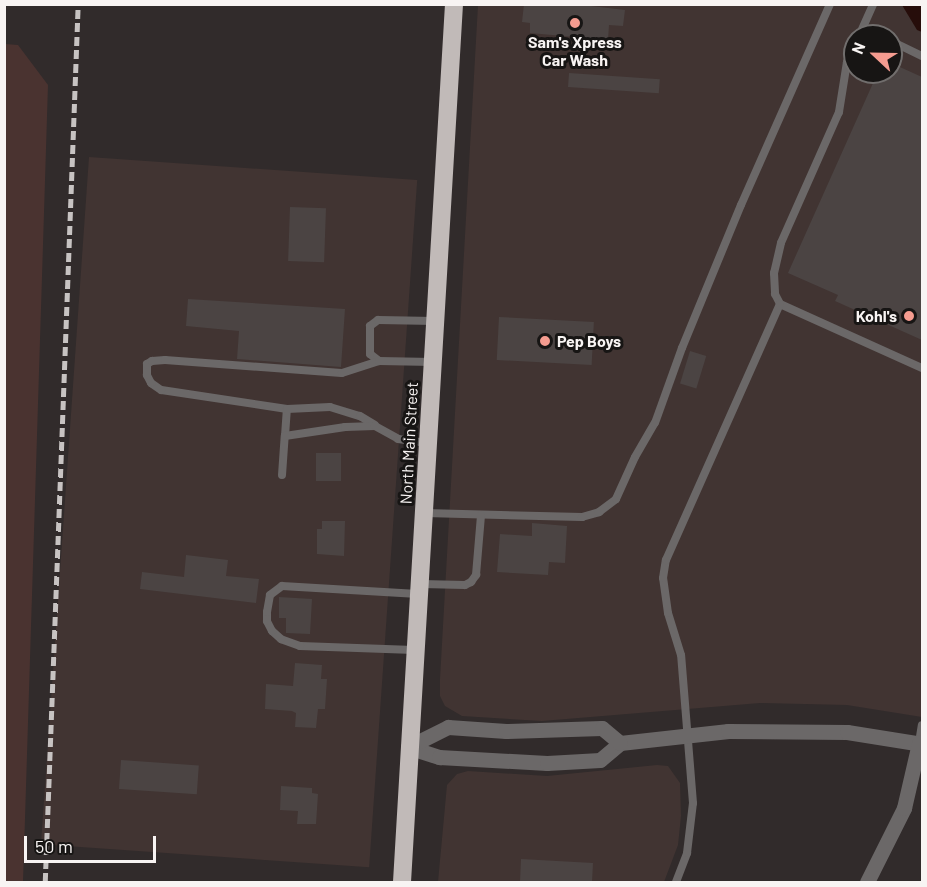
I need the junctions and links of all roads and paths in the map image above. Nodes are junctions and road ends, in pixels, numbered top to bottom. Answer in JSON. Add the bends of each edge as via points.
{"nodes":[{"id":1,"x":454,"y":4,"type":"edge"},
{"id":2,"x":830,"y":4,"type":"edge"},
{"id":3,"x":873,"y":4,"type":"edge"},
{"id":4,"x":864,"y":24,"type":"edge"},
{"id":5,"x":903,"y":47,"type":"edge"},
{"id":6,"x":922,"y":56,"type":"edge"},
{"id":7,"x":843,"y":84,"type":"edge"},
{"id":8,"x":780,"y":304,"type":"junction"},
{"id":9,"x":435,"y":321,"type":"junction"},
{"id":10,"x":379,"y":361,"type":"junction"},
{"id":11,"x":433,"y":362,"type":"junction"},
{"id":12,"x":922,"y":368,"type":"edge"},
{"id":13,"x":286,"y":410,"type":"junction"},
{"id":14,"x":375,"y":426,"type":"junction"},
{"id":15,"x":285,"y":436,"type":"junction"},
{"id":16,"x":429,"y":443,"type":"junction"},
{"id":17,"x":282,"y":475,"type":"dead end"},
{"id":18,"x":425,"y":513,"type":"junction"},
{"id":19,"x":481,"y":515,"type":"junction"},
{"id":20,"x":421,"y":589,"type":"junction"},
{"id":21,"x":416,"y":651,"type":"junction"},
{"id":22,"x":922,"y":725,"type":"edge"},
{"id":23,"x":688,"y":735,"type":"junction"},
{"id":24,"x":620,"y":743,"type":"junction"},
{"id":25,"x":921,"y":743,"type":"edge"},
{"id":26,"x":408,"y":747,"type":"junction"},
{"id":27,"x":402,"y":882,"type":"edge"},
{"id":28,"x":676,"y":882,"type":"edge"},
{"id":29,"x":867,"y":882,"type":"edge"}],
"edges":[{"from":1,"to":9,"type":"highway","name":"North Main Street"},
{"from":2,"to":19,"type":"lane","via":[[741,205],[655,423],[634,457],[616,499],[599,512],[582,517]]},
{"from":3,"to":4,"type":"lane"},
{"from":5,"to":6,"type":"lane"},
{"from":7,"to":8,"type":"lane","via":[[839,112],[781,243],[774,273],[775,294]]},
{"from":8,"to":12,"type":"lane"},
{"from":8,"to":23,"type":"lane","via":[[666,560],[663,591],[681,655]]},
{"from":9,"to":10,"type":"lane","via":[[378,320],[370,326],[370,354]]},
{"from":9,"to":11,"type":"highway","name":"North Main Street"},
{"from":10,"to":11,"type":"lane"},
{"from":10,"to":13,"type":"lane","via":[[342,373],[165,360],[147,364],[151,383],[161,390]]},
{"from":11,"to":16,"type":"highway","name":"North Main Street"},
{"from":13,"to":14,"type":"lane","via":[[330,407],[360,416]]},
{"from":13,"to":15,"type":"lane"},
{"from":14,"to":15,"type":"lane"},
{"from":14,"to":16,"type":"lane","via":[[398,440]]},
{"from":15,"to":17,"type":"lane"},
{"from":16,"to":18,"type":"highway","name":"North Main Street"},
{"from":18,"to":19,"type":"lane"},
{"from":18,"to":20,"type":"highway","name":"North Main Street"},
{"from":19,"to":20,"type":"lane","via":[[476,575],[471,582]]},
{"from":20,"to":21,"type":"highway","name":"North Main Street"},
{"from":20,"to":21,"type":"lane","via":[[282,586],[270,595],[267,612],[272,631],[300,646]]},
{"from":21,"to":26,"type":"highway","name":"North Main Street"},
{"from":22,"to":25,"type":"lane"},
{"from":23,"to":24,"type":"street"},
{"from":23,"to":25,"type":"street","via":[[796,730],[848,732]]},
{"from":23,"to":28,"type":"lane","via":[[693,803],[687,853]]},
{"from":24,"to":26,"type":"street","via":[[600,760],[547,763],[439,757]]},
{"from":24,"to":26,"type":"street","via":[[602,728],[506,731],[448,727]]},
{"from":25,"to":29,"type":"street","via":[[904,808]]},
{"from":26,"to":27,"type":"highway","name":"North Main Street"}]}
